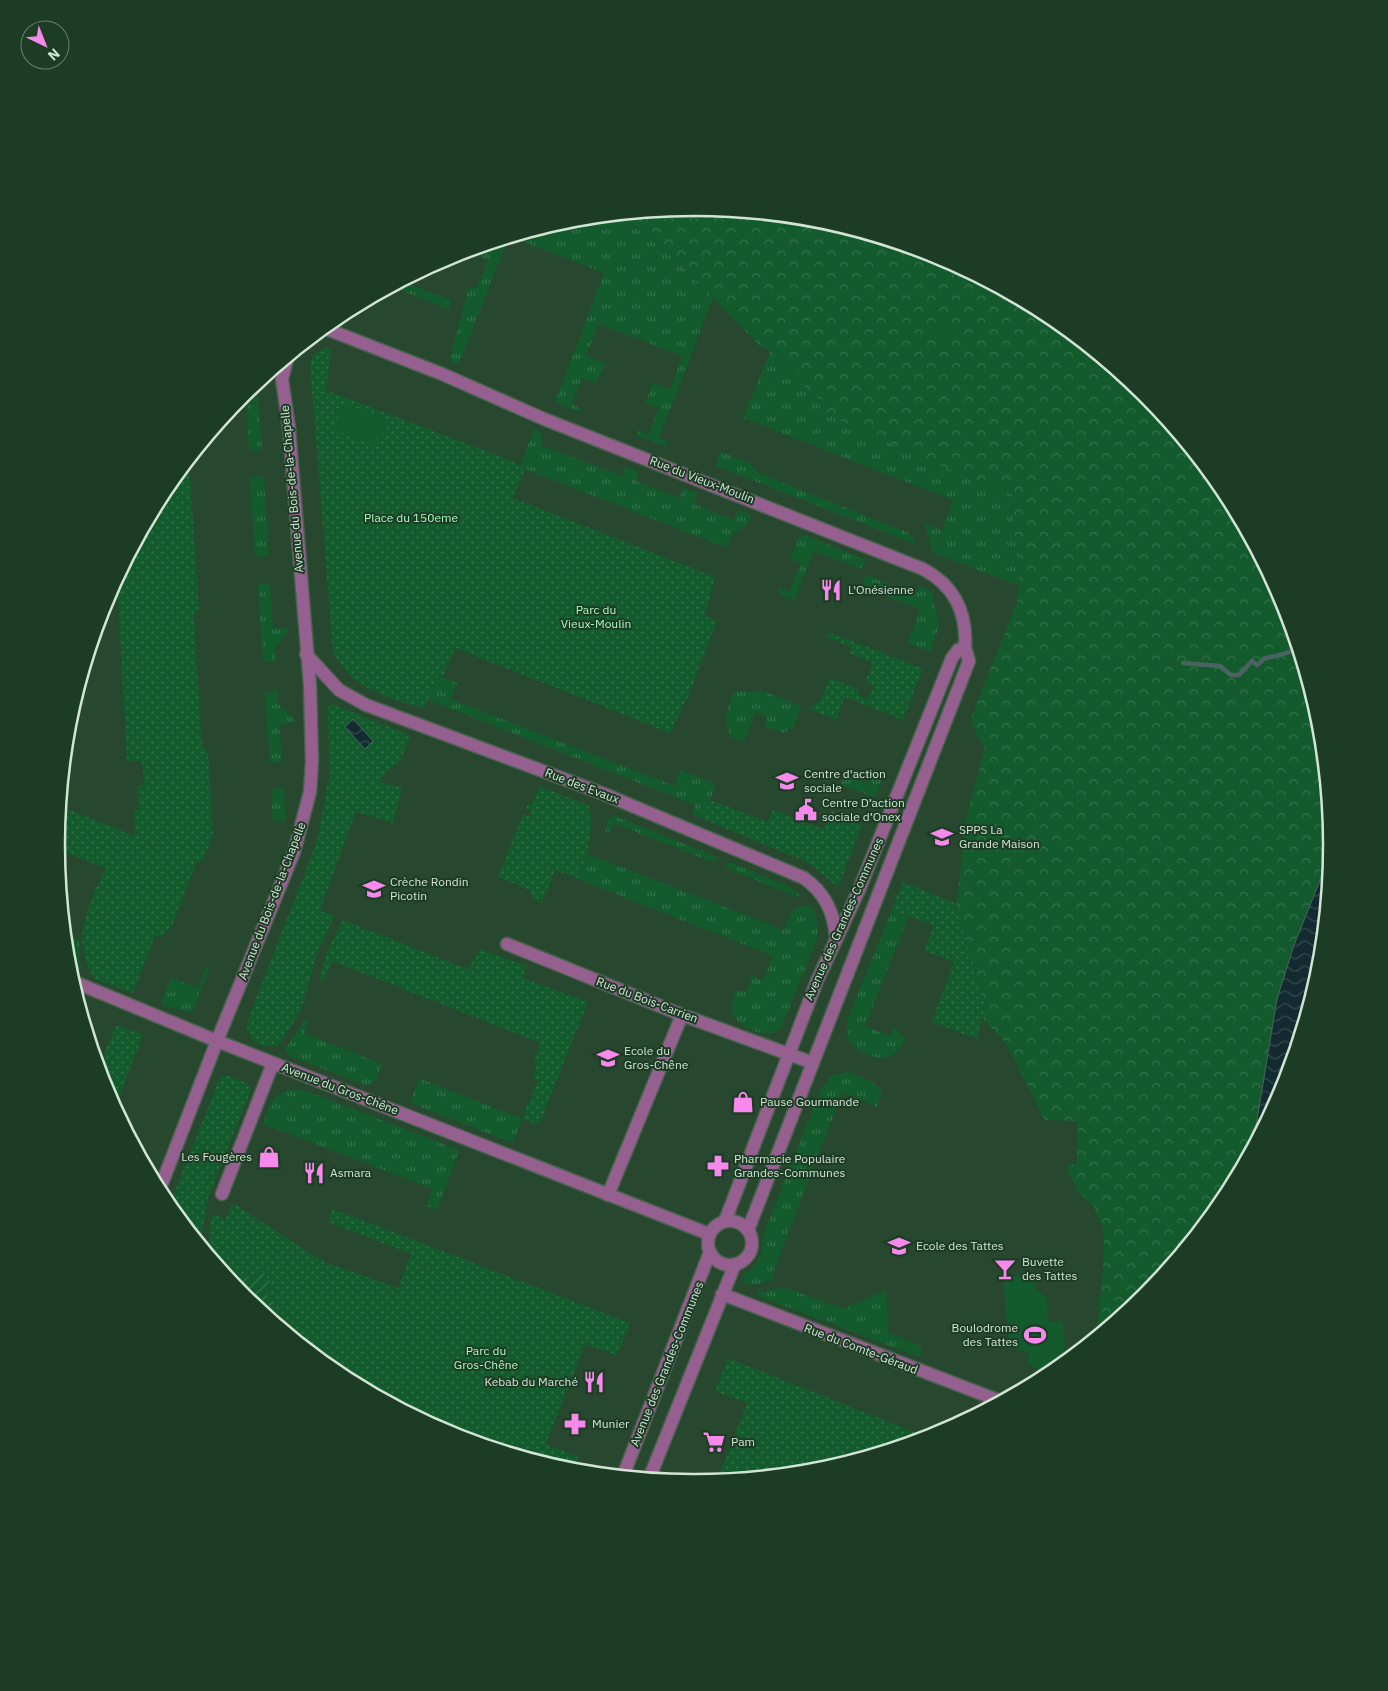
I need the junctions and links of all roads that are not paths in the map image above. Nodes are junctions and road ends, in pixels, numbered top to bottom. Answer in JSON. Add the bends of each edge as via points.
{"nodes":[{"id":1,"x":333,"y":331,"type":"edge"},
{"id":2,"x":285,"y":368,"type":"edge"},
{"id":3,"x":965,"y":647,"type":"junction"},
{"id":4,"x":306,"y":654,"type":"junction"},
{"id":5,"x":836,"y":938,"type":"junction"},
{"id":6,"x":507,"y":944,"type":"dead end"},
{"id":7,"x":81,"y":985,"type":"edge"},
{"id":8,"x":682,"y":1015,"type":"junction"},
{"id":9,"x":216,"y":1041,"type":"junction"},
{"id":10,"x":788,"y":1052,"type":"junction"},
{"id":11,"x":273,"y":1063,"type":"junction"},
{"id":12,"x":813,"y":1063,"type":"junction"},
{"id":13,"x":163,"y":1182,"type":"edge"},
{"id":14,"x":222,"y":1194,"type":"dead end"},
{"id":15,"x":608,"y":1195,"type":"junction"},
{"id":16,"x":724,"y":1221,"type":"junction"},
{"id":17,"x":748,"y":1230,"type":"junction"},
{"id":18,"x":709,"y":1234,"type":"junction"},
{"id":19,"x":710,"y":1252,"type":"junction"},
{"id":20,"x":735,"y":1264,"type":"junction"},
{"id":21,"x":722,"y":1294,"type":"junction"},
{"id":22,"x":993,"y":1398,"type":"edge"},
{"id":23,"x":625,"y":1470,"type":"edge"},
{"id":24,"x":651,"y":1473,"type":"edge"}],
"edges":[{"from":1,"to":3,"type":"street","name":"Rue du Vieux-Moulin","via":[[923,569],[947,586],[958,600],[964,622]]},
{"from":2,"to":4,"type":"street","name":"Avenue du Bois-de-la-Chapelle","via":[[282,382],[289,428]]},
{"from":3,"to":5,"type":"street","name":"Avenue des Grandes-Communes","via":[[952,658],[859,890]]},
{"from":3,"to":12,"type":"street","name":"Avenue des Grandes-Communes","via":[[969,661]]},
{"from":4,"to":5,"type":"street","name":"Rue des Evaux","via":[[339,690],[358,702],[604,794],[798,875],[814,885],[826,899]]},
{"from":4,"to":9,"type":"street","name":"Avenue du Bois-de-la-Chapelle","via":[[312,762],[307,809],[294,852]]},
{"from":5,"to":10,"type":"street","name":"Avenue des Grandes-Communes"},
{"from":6,"to":8,"type":"street","name":"Rue du Bois-Carrien"},
{"from":7,"to":9,"type":"street","name":"Avenue du Gros-Chêne"},
{"from":8,"to":10,"type":"street","name":"Rue du Bois-Carrien"},
{"from":8,"to":15,"type":"street"},
{"from":9,"to":11,"type":"street","name":"Avenue du Gros-Chêne"},
{"from":9,"to":13,"type":"street","name":"Avenue du Bois-de-la-Chapelle"},
{"from":10,"to":12,"type":"street","name":"Rue du Bois-Carrien"},
{"from":10,"to":16,"type":"street","name":"Avenue des Grandes-Communes"},
{"from":11,"to":14,"type":"street"},
{"from":11,"to":15,"type":"street","name":"Avenue du Gros-Chêne"},
{"from":12,"to":17,"type":"street","name":"Avenue des Grandes-Communes"},
{"from":15,"to":18,"type":"street","name":"Avenue du Gros-Chêne"},
{"from":16,"to":17,"type":"street","via":[[735,1221]]},
{"from":16,"to":18,"type":"street"},
{"from":17,"to":20,"type":"street","via":[[752,1240],[751,1251],[744,1260]]},
{"from":18,"to":19,"type":"street"},
{"from":19,"to":20,"type":"street","via":[[720,1263]]},
{"from":19,"to":23,"type":"street","name":"Avenue des Grandes-Communes"},
{"from":20,"to":21,"type":"street","name":"Avenue des Grandes-Communes"},
{"from":21,"to":22,"type":"street","name":"Rue du Comte-Géraud"},
{"from":21,"to":24,"type":"street","name":"Avenue des Grandes-Communes"}]}
